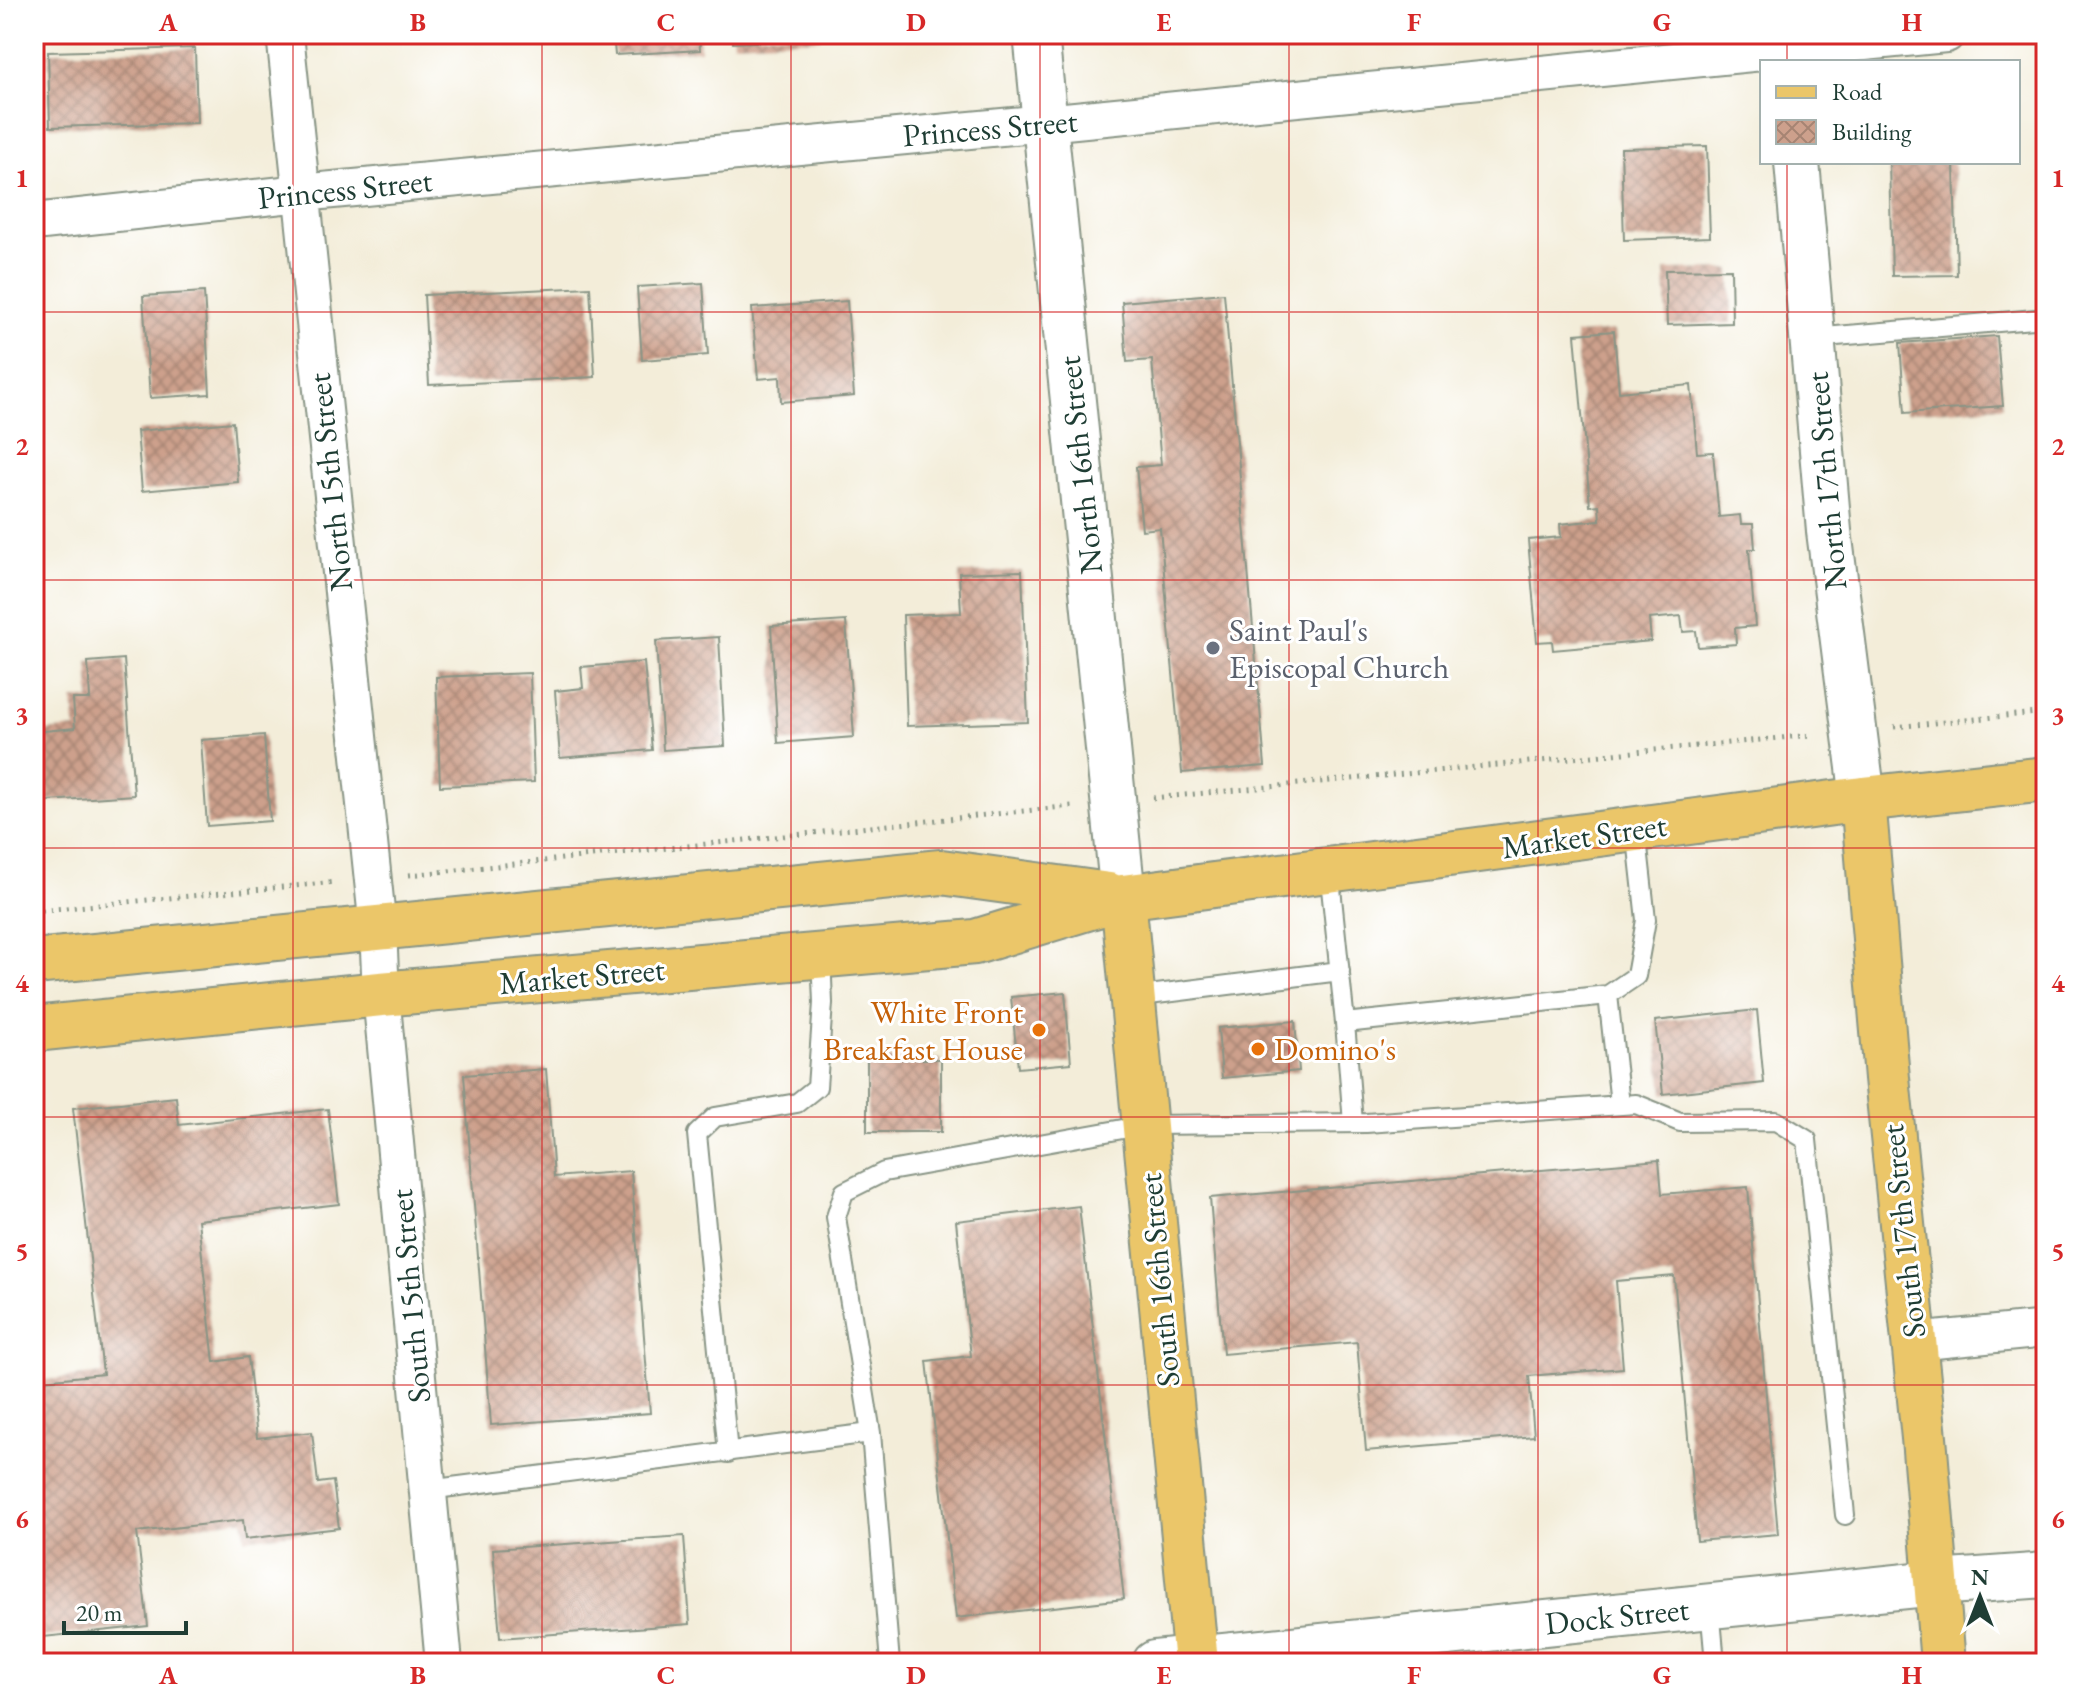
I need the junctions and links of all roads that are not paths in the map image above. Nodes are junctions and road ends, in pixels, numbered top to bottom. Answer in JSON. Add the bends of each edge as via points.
{"nodes":[{"id":1,"x":285,"y":34,"type":"edge"},
{"id":2,"x":1036,"y":34,"type":"edge"},
{"id":3,"x":1946,"y":34,"type":"edge"},
{"id":4,"x":1785,"y":49,"type":"edge"},
{"id":5,"x":1045,"y":123,"type":"junction"},
{"id":6,"x":1797,"y":164,"type":"edge"},
{"id":7,"x":301,"y":193,"type":"junction"},
{"id":8,"x":34,"y":222,"type":"edge"},
{"id":9,"x":2046,"y":318,"type":"edge"},
{"id":10,"x":1813,"y":338,"type":"junction"},
{"id":11,"x":2046,"y":779,"type":"edge"},
{"id":12,"x":1863,"y":799,"type":"junction"},
{"id":13,"x":1636,"y":829,"type":"junction"},
{"id":14,"x":1329,"y":869,"type":"junction"},
{"id":15,"x":1123,"y":897,"type":"junction"},
{"id":16,"x":378,"y":929,"type":"junction"},
{"id":17,"x":821,"y":955,"type":"junction"},
{"id":18,"x":34,"y":962,"type":"edge"},
{"id":19,"x":1340,"y":971,"type":"junction"},
{"id":20,"x":381,"y":994,"type":"junction"},
{"id":21,"x":1608,"y":995,"type":"junction"},
{"id":22,"x":1133,"y":997,"type":"junction"},
{"id":23,"x":1345,"y":1023,"type":"junction"},
{"id":24,"x":34,"y":1029,"type":"edge"},
{"id":25,"x":1620,"y":1104,"type":"junction"},
{"id":26,"x":1353,"y":1123,"type":"junction"},
{"id":27,"x":1145,"y":1125,"type":"junction"},
{"id":28,"x":2046,"y":1329,"type":"edge"},
{"id":29,"x":1914,"y":1342,"type":"junction"},
{"id":30,"x":871,"y":1433,"type":"junction"},
{"id":31,"x":728,"y":1453,"type":"junction"},
{"id":32,"x":428,"y":1490,"type":"junction"},
{"id":33,"x":1845,"y":1515,"type":"dead end"},
{"id":34,"x":2046,"y":1575,"type":"edge"},
{"id":35,"x":1936,"y":1583,"type":"junction"},
{"id":36,"x":1710,"y":1607,"type":"junction"},
{"id":37,"x":1182,"y":1662,"type":"edge"},
{"id":38,"x":444,"y":1663,"type":"edge"},
{"id":39,"x":890,"y":1663,"type":"edge"},
{"id":40,"x":1715,"y":1663,"type":"edge"},
{"id":41,"x":1943,"y":1663,"type":"edge"}],
"edges":[{"from":1,"to":7,"type":"street","name":"North 15th Street"},
{"from":2,"to":5,"type":"street","name":"North 16th Street"},
{"from":3,"to":4,"type":"street","name":"Princess Street"},
{"from":4,"to":5,"type":"street","name":"Princess Street"},
{"from":5,"to":7,"type":"street","name":"Princess Street"},
{"from":5,"to":15,"type":"street","name":"North 16th Street"},
{"from":6,"to":10,"type":"street","name":"North 17th Street"},
{"from":7,"to":8,"type":"street","name":"Princess Street"},
{"from":7,"to":16,"type":"street","name":"North 15th Street"},
{"from":9,"to":10,"type":"lane"},
{"from":10,"to":12,"type":"street","name":"North 17th Street","via":[[1829,531]]},
{"from":11,"to":12,"type":"main road","name":"Market Street"},
{"from":12,"to":13,"type":"main road","name":"Market Street"},
{"from":12,"to":29,"type":"main road","name":"South 17th Street"},
{"from":13,"to":14,"type":"main road","name":"Market Street"},
{"from":13,"to":21,"type":"lane","via":[[1646,920],[1636,976]]},
{"from":14,"to":15,"type":"main road","name":"Market Street"},
{"from":14,"to":19,"type":"lane"},
{"from":15,"to":16,"type":"main road","name":"Market Street","via":[[941,872]]},
{"from":15,"to":17,"type":"main road","name":"Market Street","via":[[975,942]]},
{"from":15,"to":22,"type":"main road","name":"South 16th Street"},
{"from":16,"to":18,"type":"main road","name":"Market Street"},
{"from":16,"to":20,"type":"street","name":"South 15th Street"},
{"from":17,"to":20,"type":"main road","name":"Market Street"},
{"from":17,"to":31,"type":"lane","via":[[817,1087],[797,1103],[715,1117],[697,1134]]},
{"from":19,"to":22,"type":"lane"},
{"from":19,"to":23,"type":"lane"},
{"from":20,"to":24,"type":"main road","name":"Market Street"},
{"from":20,"to":32,"type":"street","name":"South 15th Street"},
{"from":21,"to":23,"type":"lane"},
{"from":21,"to":25,"type":"lane"},
{"from":22,"to":27,"type":"main road","name":"South 16th Street"},
{"from":23,"to":26,"type":"lane"},
{"from":25,"to":26,"type":"lane"},
{"from":25,"to":33,"type":"lane","via":[[1636,1104],[1680,1122],[1776,1121],[1807,1140]]},
{"from":26,"to":27,"type":"lane"},
{"from":27,"to":30,"type":"lane","via":[[884,1172],[844,1192],[836,1217]]},
{"from":27,"to":37,"type":"main road","name":"South 16th Street"},
{"from":28,"to":29,"type":"street"},
{"from":29,"to":35,"type":"main road","name":"South 17th Street"},
{"from":30,"to":31,"type":"lane"},
{"from":30,"to":39,"type":"lane"},
{"from":31,"to":32,"type":"lane"},
{"from":32,"to":38,"type":"street","name":"South 15th Street"},
{"from":34,"to":35,"type":"street","name":"Dock Street"},
{"from":35,"to":36,"type":"street","name":"Dock Street"},
{"from":35,"to":41,"type":"main road","name":"South 17th Street"},
{"from":36,"to":37,"type":"street","name":"Dock Street"},
{"from":36,"to":40,"type":"lane"}]}
